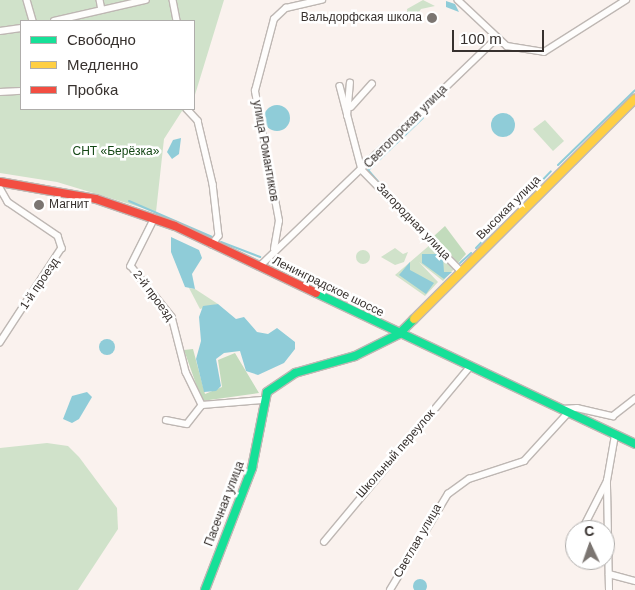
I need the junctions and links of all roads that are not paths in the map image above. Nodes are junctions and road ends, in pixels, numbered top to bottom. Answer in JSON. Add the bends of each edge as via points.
{"nodes":[{"id":1,"x":27,"y":0,"type":"edge"},
{"id":2,"x":100,"y":0,"type":"edge"},
{"id":3,"x":146,"y":0,"type":"edge"},
{"id":4,"x":173,"y":0,"type":"edge"},
{"id":5,"x":322,"y":0,"type":"edge"},
{"id":6,"x":458,"y":0,"type":"edge"},
{"id":7,"x":626,"y":0,"type":"edge"},
{"id":8,"x":102,"y":10,"type":"junction"},
{"id":9,"x":34,"y":20,"type":"edge"},
{"id":10,"x":58,"y":20,"type":"edge"},
{"id":11,"x":177,"y":20,"type":"edge"},
{"id":12,"x":20,"y":28,"type":"edge"},
{"id":13,"x":0,"y":31,"type":"edge"},
{"id":14,"x":496,"y":38,"type":"junction"},
{"id":15,"x":350,"y":83,"type":"dead end"},
{"id":16,"x":372,"y":84,"type":"dead end"},
{"id":17,"x":340,"y":86,"type":"dead end"},
{"id":18,"x":20,"y":91,"type":"edge"},
{"id":19,"x":0,"y":92,"type":"edge"},
{"id":20,"x":635,"y":99,"type":"edge"},
{"id":21,"x":351,"y":107,"type":"junction"},
{"id":22,"x":188,"y":110,"type":"edge"},
{"id":23,"x":347,"y":116,"type":"junction"},
{"id":24,"x":362,"y":170,"type":"junction"},
{"id":25,"x":0,"y":182,"type":"edge"},
{"id":26,"x":0,"y":188,"type":"edge"},
{"id":27,"x":155,"y":218,"type":"junction"},
{"id":28,"x":212,"y":245,"type":"junction"},
{"id":29,"x":274,"y":249,"type":"junction"},
{"id":30,"x":259,"y":267,"type":"junction"},
{"id":31,"x":461,"y":271,"type":"junction"},
{"id":32,"x":399,"y":334,"type":"junction"},
{"id":33,"x":0,"y":343,"type":"edge"},
{"id":34,"x":470,"y":367,"type":"junction"},
{"id":35,"x":635,"y":399,"type":"edge"},
{"id":36,"x":262,"y":400,"type":"junction"},
{"id":37,"x":202,"y":405,"type":"junction"},
{"id":38,"x":565,"y":411,"type":"junction"},
{"id":39,"x":166,"y":420,"type":"dead end"},
{"id":40,"x":615,"y":435,"type":"junction"},
{"id":41,"x":635,"y":444,"type":"edge"},
{"id":42,"x":607,"y":481,"type":"junction"},
{"id":43,"x":587,"y":520,"type":"edge"},
{"id":44,"x":324,"y":542,"type":"dead end"},
{"id":45,"x":610,"y":574,"type":"junction"},
{"id":46,"x":635,"y":581,"type":"edge"},
{"id":47,"x":205,"y":590,"type":"edge"},
{"id":48,"x":390,"y":590,"type":"edge"},
{"id":49,"x":609,"y":590,"type":"edge"}],
"edges":[{"from":1,"to":9,"type":"street"},
{"from":2,"to":8,"type":"street"},
{"from":3,"to":8,"type":"street"},
{"from":4,"to":11,"type":"street"},
{"from":5,"to":29,"type":"street","name":"улица Романтиков","via":[[286,8],[274,19],[255,91],[278,220]]},
{"from":6,"to":14,"type":"street"},
{"from":7,"to":14,"type":"street","via":[[544,52],[507,46]]},
{"from":8,"to":10,"type":"street"},
{"from":12,"to":13,"type":"street"},
{"from":14,"to":24,"type":"street","name":"Светогорская улица"},
{"from":15,"to":21,"type":"street"},
{"from":16,"to":21,"type":"street"},
{"from":17,"to":23,"type":"street","name":"Загородная улица"},
{"from":18,"to":19,"type":"street"},
{"from":20,"to":31,"type":"street","name":"Высокая улица"},
{"from":21,"to":23,"type":"street"},
{"from":22,"to":28,"type":"street","via":[[198,121],[213,184],[219,236]]},
{"from":23,"to":24,"type":"street","name":"Загородная улица"},
{"from":24,"to":29,"type":"street","name":"Светогорская улица"},
{"from":24,"to":31,"type":"street","name":"Загородная улица"},
{"from":25,"to":27,"type":"street","name":"Ленинградское шоссе","via":[[56,189]]},
{"from":26,"to":33,"type":"street","name":"1-й проезд","via":[[8,202],[58,236],[62,248]]},
{"from":27,"to":28,"type":"street","name":"Ленинградское шоссе"},
{"from":27,"to":37,"type":"street","name":"2-й проезд","via":[[131,266],[172,317],[186,372]]},
{"from":28,"to":30,"type":"street","name":"Ленинградское шоссе"},
{"from":29,"to":30,"type":"street","name":"Светогорская улица"},
{"from":30,"to":32,"type":"street","name":"Ленинградское шоссе"},
{"from":31,"to":32,"type":"street","name":"Высокая улица"},
{"from":32,"to":34,"type":"street","name":"Ленинградское шоссе"},
{"from":32,"to":36,"type":"street","via":[[355,356],[295,373]]},
{"from":34,"to":38,"type":"street","name":"Ленинградское шоссе"},
{"from":34,"to":44,"type":"street","name":"Школьный переулок"},
{"from":35,"to":38,"type":"street","via":[[613,416],[576,408]]},
{"from":36,"to":37,"type":"street"},
{"from":36,"to":47,"type":"street","name":"Пасечная улица","via":[[252,468]]},
{"from":37,"to":39,"type":"street","via":[[187,424]]},
{"from":38,"to":40,"type":"street","name":"Ленинградское шоссе"},
{"from":38,"to":48,"type":"street","name":"Светлая улица","via":[[524,461],[469,479],[448,494]]},
{"from":40,"to":41,"type":"street","name":"Ленинградское шоссе"},
{"from":40,"to":42,"type":"street"},
{"from":42,"to":43,"type":"street"},
{"from":42,"to":45,"type":"street"},
{"from":45,"to":46,"type":"street"},
{"from":45,"to":49,"type":"street"}]}
